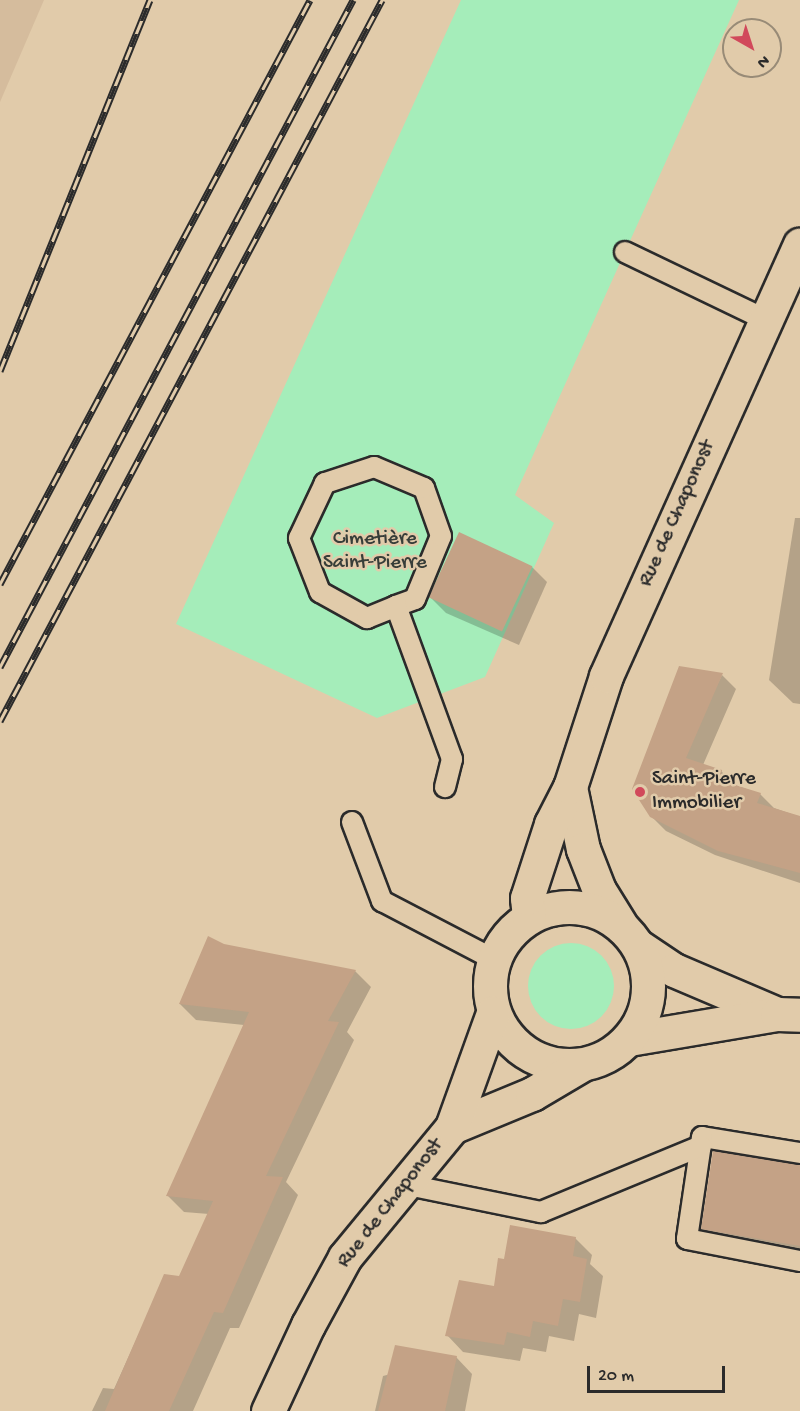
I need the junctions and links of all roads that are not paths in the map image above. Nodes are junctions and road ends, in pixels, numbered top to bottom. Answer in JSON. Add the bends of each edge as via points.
{"nodes":[{"id":1,"x":800,"y":245,"type":"edge"},
{"id":2,"x":625,"y":252,"type":"dead end"},
{"id":3,"x":764,"y":319,"type":"junction"},
{"id":4,"x":396,"y":606,"type":"junction"},
{"id":5,"x":444,"y":787,"type":"dead end"},
{"id":6,"x":570,"y":787,"type":"junction"},
{"id":7,"x":352,"y":822,"type":"dead end"},
{"id":8,"x":529,"y":917,"type":"junction"},
{"id":9,"x":630,"y":936,"type":"junction"},
{"id":10,"x":494,"y":958,"type":"junction"},
{"id":11,"x":493,"y":1013,"type":"junction"},
{"id":12,"x":789,"y":1015,"type":"edge"},
{"id":13,"x":629,"y":1039,"type":"junction"},
{"id":14,"x":581,"y":1065,"type":"junction"},
{"id":15,"x":452,"y":1127,"type":"junction"},
{"id":16,"x":701,"y":1146,"type":"junction"},
{"id":17,"x":800,"y":1153,"type":"edge"},
{"id":18,"x":404,"y":1184,"type":"junction"},
{"id":19,"x":800,"y":1261,"type":"edge"},
{"id":20,"x":268,"y":1411,"type":"edge"}],
"edges":[{"from":1,"to":3,"type":"main road","name":"Rue de Chaponost"},
{"from":2,"to":3,"type":"lane"},
{"from":3,"to":6,"type":"main road","name":"Rue de Chaponost","via":[[606,676]]},
{"from":4,"to":4,"type":"lane","via":[[367,618],[320,592],[299,538],[325,483],[374,467],[424,488],[441,536],[415,599]]},
{"from":4,"to":5,"type":"lane","via":[[452,759]]},
{"from":6,"to":8,"type":"main road","name":"Rue de Chaponost","via":[[551,824],[526,898]]},
{"from":6,"to":9,"type":"main road","name":"Rue de Chaponost","via":[[583,849],[599,890]]},
{"from":7,"to":10,"type":"lane","via":[[382,901]]},
{"from":8,"to":9,"type":"main road","via":[[552,908],[577,907],[601,913]]},
{"from":8,"to":10,"type":"main road","via":[[508,935]]},
{"from":9,"to":12,"type":"main road","via":[[674,970]]},
{"from":9,"to":13,"type":"main road","via":[[647,969],[648,994],[642,1018]]},
{"from":10,"to":11,"type":"main road","via":[[489,985]]},
{"from":11,"to":14,"type":"main road","via":[[506,1037],[527,1055],[553,1065]]},
{"from":11,"to":15,"type":"main road","name":"Rue de Chaponost"},
{"from":12,"to":13,"type":"main road"},
{"from":13,"to":14,"type":"main road","via":[[607,1057]]},
{"from":14,"to":15,"type":"main road","name":"Rue de Chaponost","via":[[532,1094]]},
{"from":15,"to":18,"type":"main road","name":"Rue de Chaponost"},
{"from":16,"to":17,"type":"lane","via":[[702,1137]]},
{"from":16,"to":18,"type":"lane","via":[[541,1212]]},
{"from":16,"to":19,"type":"lane","via":[[687,1239]]},
{"from":18,"to":20,"type":"main road","name":"Rue de Chaponost","via":[[345,1257]]}]}
